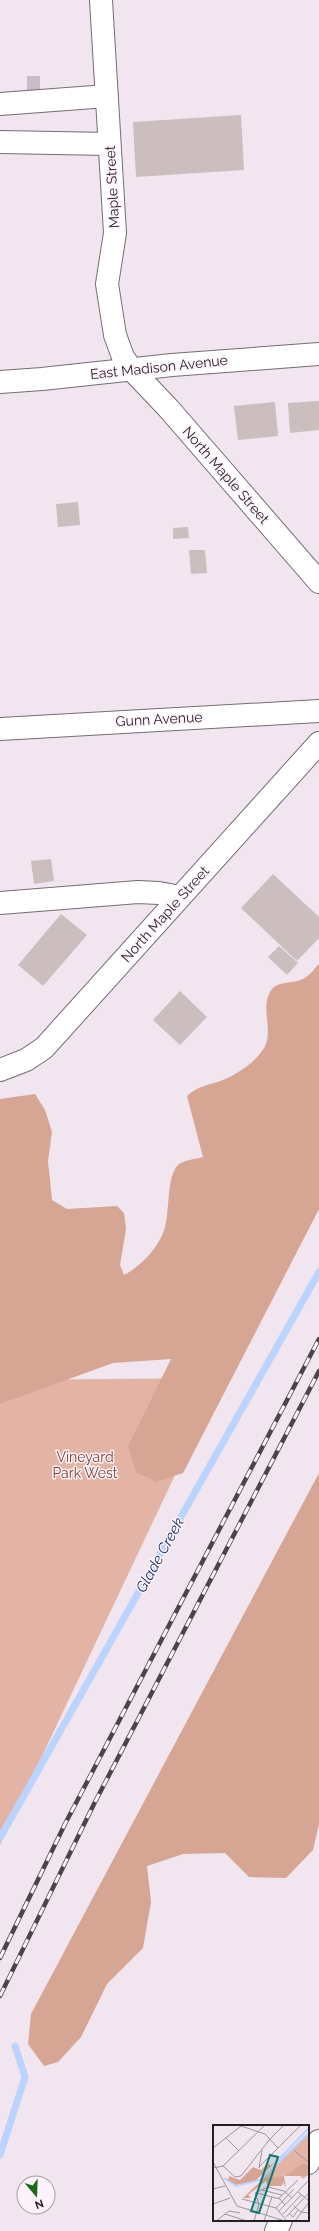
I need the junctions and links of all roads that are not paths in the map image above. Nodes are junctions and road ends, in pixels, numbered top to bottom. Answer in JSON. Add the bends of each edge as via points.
{"nodes":[{"id":1,"x":101,"y":0,"type":"edge"},
{"id":2,"x":0,"y":89,"type":"edge"},
{"id":3,"x":107,"y":96,"type":"junction"},
{"id":4,"x":72,"y":98,"type":"junction"},
{"id":5,"x":0,"y":104,"type":"edge"},
{"id":6,"x":0,"y":142,"type":"edge"},
{"id":7,"x":109,"y":144,"type":"junction"},
{"id":8,"x":319,"y":354,"type":"edge"},
{"id":9,"x":132,"y":370,"type":"junction"},
{"id":10,"x":0,"y":382,"type":"edge"},
{"id":11,"x":319,"y":582,"type":"edge"},
{"id":12,"x":319,"y":711,"type":"edge"},
{"id":13,"x":0,"y":728,"type":"edge"},
{"id":14,"x":319,"y":743,"type":"edge"},
{"id":15,"x":180,"y":897,"type":"junction"},
{"id":16,"x":0,"y":903,"type":"edge"},
{"id":17,"x":0,"y":1070,"type":"edge"},
{"id":18,"x":319,"y":2141,"type":"edge"},
{"id":19,"x":309,"y":2161,"type":"edge"},
{"id":20,"x":281,"y":2221,"type":"edge"},
{"id":21,"x":276,"y":2231,"type":"edge"}],
"edges":[{"from":1,"to":3,"type":"street","name":"Maple Street"},
{"from":2,"to":4,"type":"street","via":[[56,86]]},
{"from":3,"to":4,"type":"street"},
{"from":3,"to":7,"type":"street","name":"Maple Street"},
{"from":4,"to":5,"type":"street"},
{"from":6,"to":7,"type":"street"},
{"from":7,"to":9,"type":"street","name":"Maple Street","via":[[115,233],[107,284],[115,335],[123,357]]},
{"from":8,"to":9,"type":"street","name":"East Madison Avenue"},
{"from":9,"to":10,"type":"street","name":"East Madison Avenue"},
{"from":9,"to":11,"type":"street","name":"North Maple Street"},
{"from":12,"to":13,"type":"street","name":"Gunn Avenue"},
{"from":14,"to":15,"type":"street","name":"North Maple Street"},
{"from":15,"to":16,"type":"street","via":[[138,892]]},
{"from":15,"to":17,"type":"street","name":"North Maple Street","via":[[44,1048],[26,1060]]},
{"from":18,"to":19,"type":"street"},
{"from":20,"to":21,"type":"street"}]}
